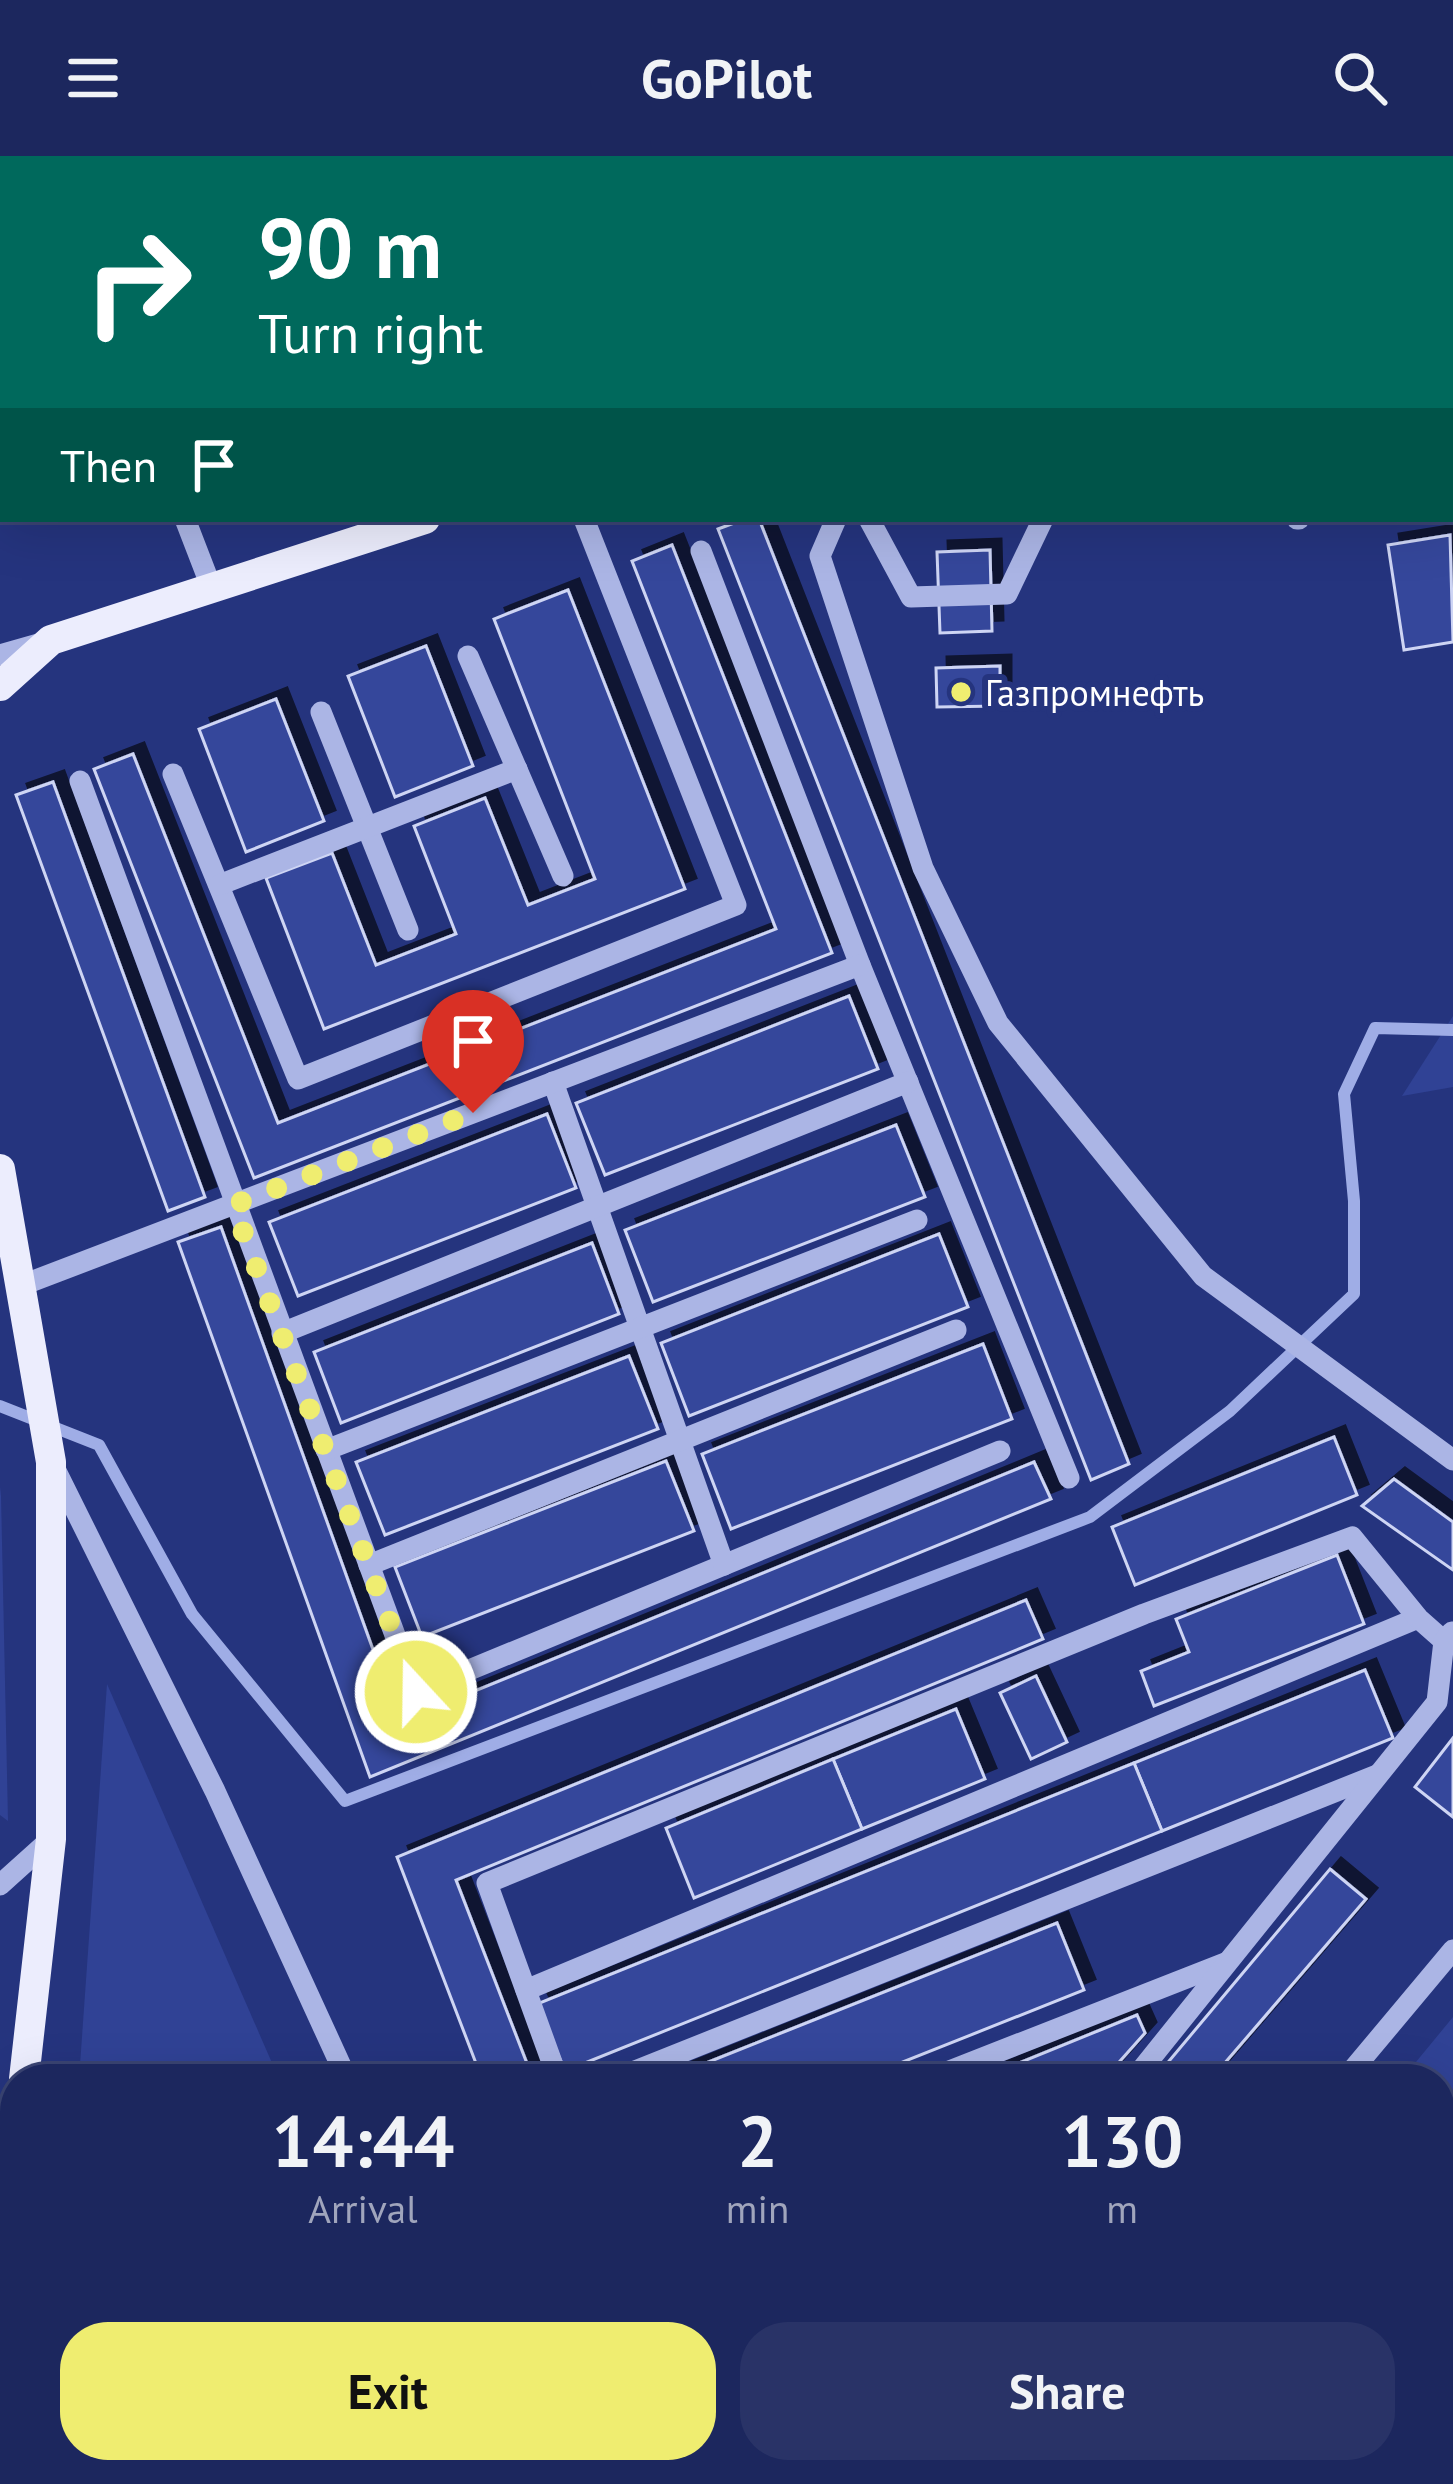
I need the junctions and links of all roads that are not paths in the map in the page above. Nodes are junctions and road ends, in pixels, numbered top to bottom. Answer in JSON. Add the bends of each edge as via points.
{"nodes":[{"id":1,"x":186,"y":522,"type":"edge"},
{"id":2,"x":585,"y":522,"type":"edge"},
{"id":3,"x":835,"y":522,"type":"edge"},
{"id":4,"x":871,"y":522,"type":"edge"},
{"id":5,"x":1042,"y":522,"type":"edge"},
{"id":6,"x":375,"y":526,"type":"edge"},
{"id":7,"x":701,"y":551,"type":"dead end"},
{"id":8,"x":212,"y":589,"type":"junction"},
{"id":9,"x":51,"y":640,"type":"junction"},
{"id":10,"x":0,"y":656,"type":"edge"},
{"id":11,"x":468,"y":656,"type":"dead end"},
{"id":12,"x":0,"y":686,"type":"edge"},
{"id":13,"x":321,"y":712,"type":"dead end"},
{"id":14,"x":517,"y":769,"type":"junction"},
{"id":15,"x":173,"y":774,"type":"dead end"},
{"id":16,"x":80,"y":781,"type":"dead end"},
{"id":17,"x":367,"y":827,"type":"junction"},
{"id":18,"x":563,"y":876,"type":"dead end"},
{"id":19,"x":219,"y":885,"type":"junction"},
{"id":20,"x":408,"y":930,"type":"dead end"},
{"id":21,"x":860,"y":965,"type":"junction"},
{"id":22,"x":554,"y":1082,"type":"junction"},
{"id":23,"x":908,"y":1082,"type":"junction"},
{"id":24,"x":0,"y":1169,"type":"edge"},
{"id":25,"x":233,"y":1205,"type":"junction"},
{"id":26,"x":597,"y":1207,"type":"junction"},
{"id":27,"x":917,"y":1220,"type":"dead end"},
{"id":28,"x":20,"y":1286,"type":"junction"},
{"id":29,"x":640,"y":1328,"type":"junction"},
{"id":30,"x":956,"y":1330,"type":"dead end"},
{"id":31,"x":282,"y":1333,"type":"junction"},
{"id":32,"x":680,"y":1441,"type":"junction"},
{"id":33,"x":326,"y":1450,"type":"junction"},
{"id":34,"x":1000,"y":1451,"type":"dead end"},
{"id":35,"x":1453,"y":1460,"type":"edge"},
{"id":36,"x":51,"y":1462,"type":"junction"},
{"id":37,"x":1069,"y":1478,"type":"dead end"},
{"id":38,"x":369,"y":1565,"type":"junction"},
{"id":39,"x":724,"y":1565,"type":"junction"},
{"id":40,"x":1418,"y":1618,"type":"junction"},
{"id":41,"x":1448,"y":1635,"type":"edge"},
{"id":42,"x":1376,"y":1775,"type":"junction"},
{"id":43,"x":51,"y":1839,"type":"junction"},
{"id":44,"x":0,"y":1886,"type":"edge"},
{"id":45,"x":1453,"y":1950,"type":"edge"},
{"id":46,"x":1226,"y":1963,"type":"junction"},
{"id":47,"x":526,"y":1990,"type":"junction"},
{"id":48,"x":26,"y":2064,"type":"edge"},
{"id":49,"x":340,"y":2064,"type":"edge"},
{"id":50,"x":553,"y":2064,"type":"edge"},
{"id":51,"x":653,"y":2064,"type":"edge"},
{"id":52,"x":967,"y":2064,"type":"edge"},
{"id":53,"x":1146,"y":2064,"type":"edge"},
{"id":54,"x":1358,"y":2064,"type":"edge"}],
"edges":[{"from":1,"to":8,"type":"street"},
{"from":2,"to":19,"type":"street","via":[[736,905],[298,1079]]},
{"from":3,"to":35,"type":"street","via":[[820,556],[923,868],[998,1023],[1203,1276]]},
{"from":4,"to":5,"type":"street","via":[[911,597],[1007,594]]},
{"from":6,"to":8,"type":"main road"},
{"from":7,"to":21,"type":"street"},
{"from":8,"to":9,"type":"main road"},
{"from":9,"to":10,"type":"street"},
{"from":9,"to":12,"type":"main road"},
{"from":11,"to":14,"type":"street"},
{"from":13,"to":17,"type":"street"},
{"from":14,"to":17,"type":"street"},
{"from":14,"to":18,"type":"street"},
{"from":15,"to":19,"type":"street"},
{"from":16,"to":25,"type":"street"},
{"from":17,"to":19,"type":"street"},
{"from":17,"to":20,"type":"street"},
{"from":21,"to":22,"type":"street"},
{"from":21,"to":23,"type":"street"},
{"from":22,"to":25,"type":"street"},
{"from":22,"to":26,"type":"street"},
{"from":23,"to":26,"type":"street"},
{"from":23,"to":37,"type":"street"},
{"from":24,"to":28,"type":"main road"},
{"from":25,"to":28,"type":"street"},
{"from":25,"to":31,"type":"street"},
{"from":26,"to":29,"type":"street"},
{"from":26,"to":31,"type":"street"},
{"from":27,"to":29,"type":"street"},
{"from":28,"to":36,"type":"main road"},
{"from":29,"to":32,"type":"street"},
{"from":29,"to":33,"type":"street"},
{"from":30,"to":32,"type":"street"},
{"from":31,"to":33,"type":"street"},
{"from":32,"to":38,"type":"street"},
{"from":32,"to":39,"type":"street"},
{"from":33,"to":38,"type":"street"},
{"from":34,"to":39,"type":"street"},
{"from":36,"to":43,"type":"main road"},
{"from":36,"to":49,"type":"street"},
{"from":38,"to":39,"type":"street","via":[[416,1692]]},
{"from":40,"to":41,"type":"street"},
{"from":40,"to":47,"type":"street"},
{"from":40,"to":47,"type":"street","via":[[1352,1538],[1144,1614],[487,1883]]},
{"from":41,"to":42,"type":"street","via":[[1437,1702]]},
{"from":42,"to":46,"type":"street"},
{"from":42,"to":51,"type":"street"},
{"from":43,"to":44,"type":"street"},
{"from":43,"to":48,"type":"main road"},
{"from":45,"to":54,"type":"street"},
{"from":46,"to":52,"type":"street"},
{"from":46,"to":53,"type":"street"},
{"from":47,"to":50,"type":"street"}]}
